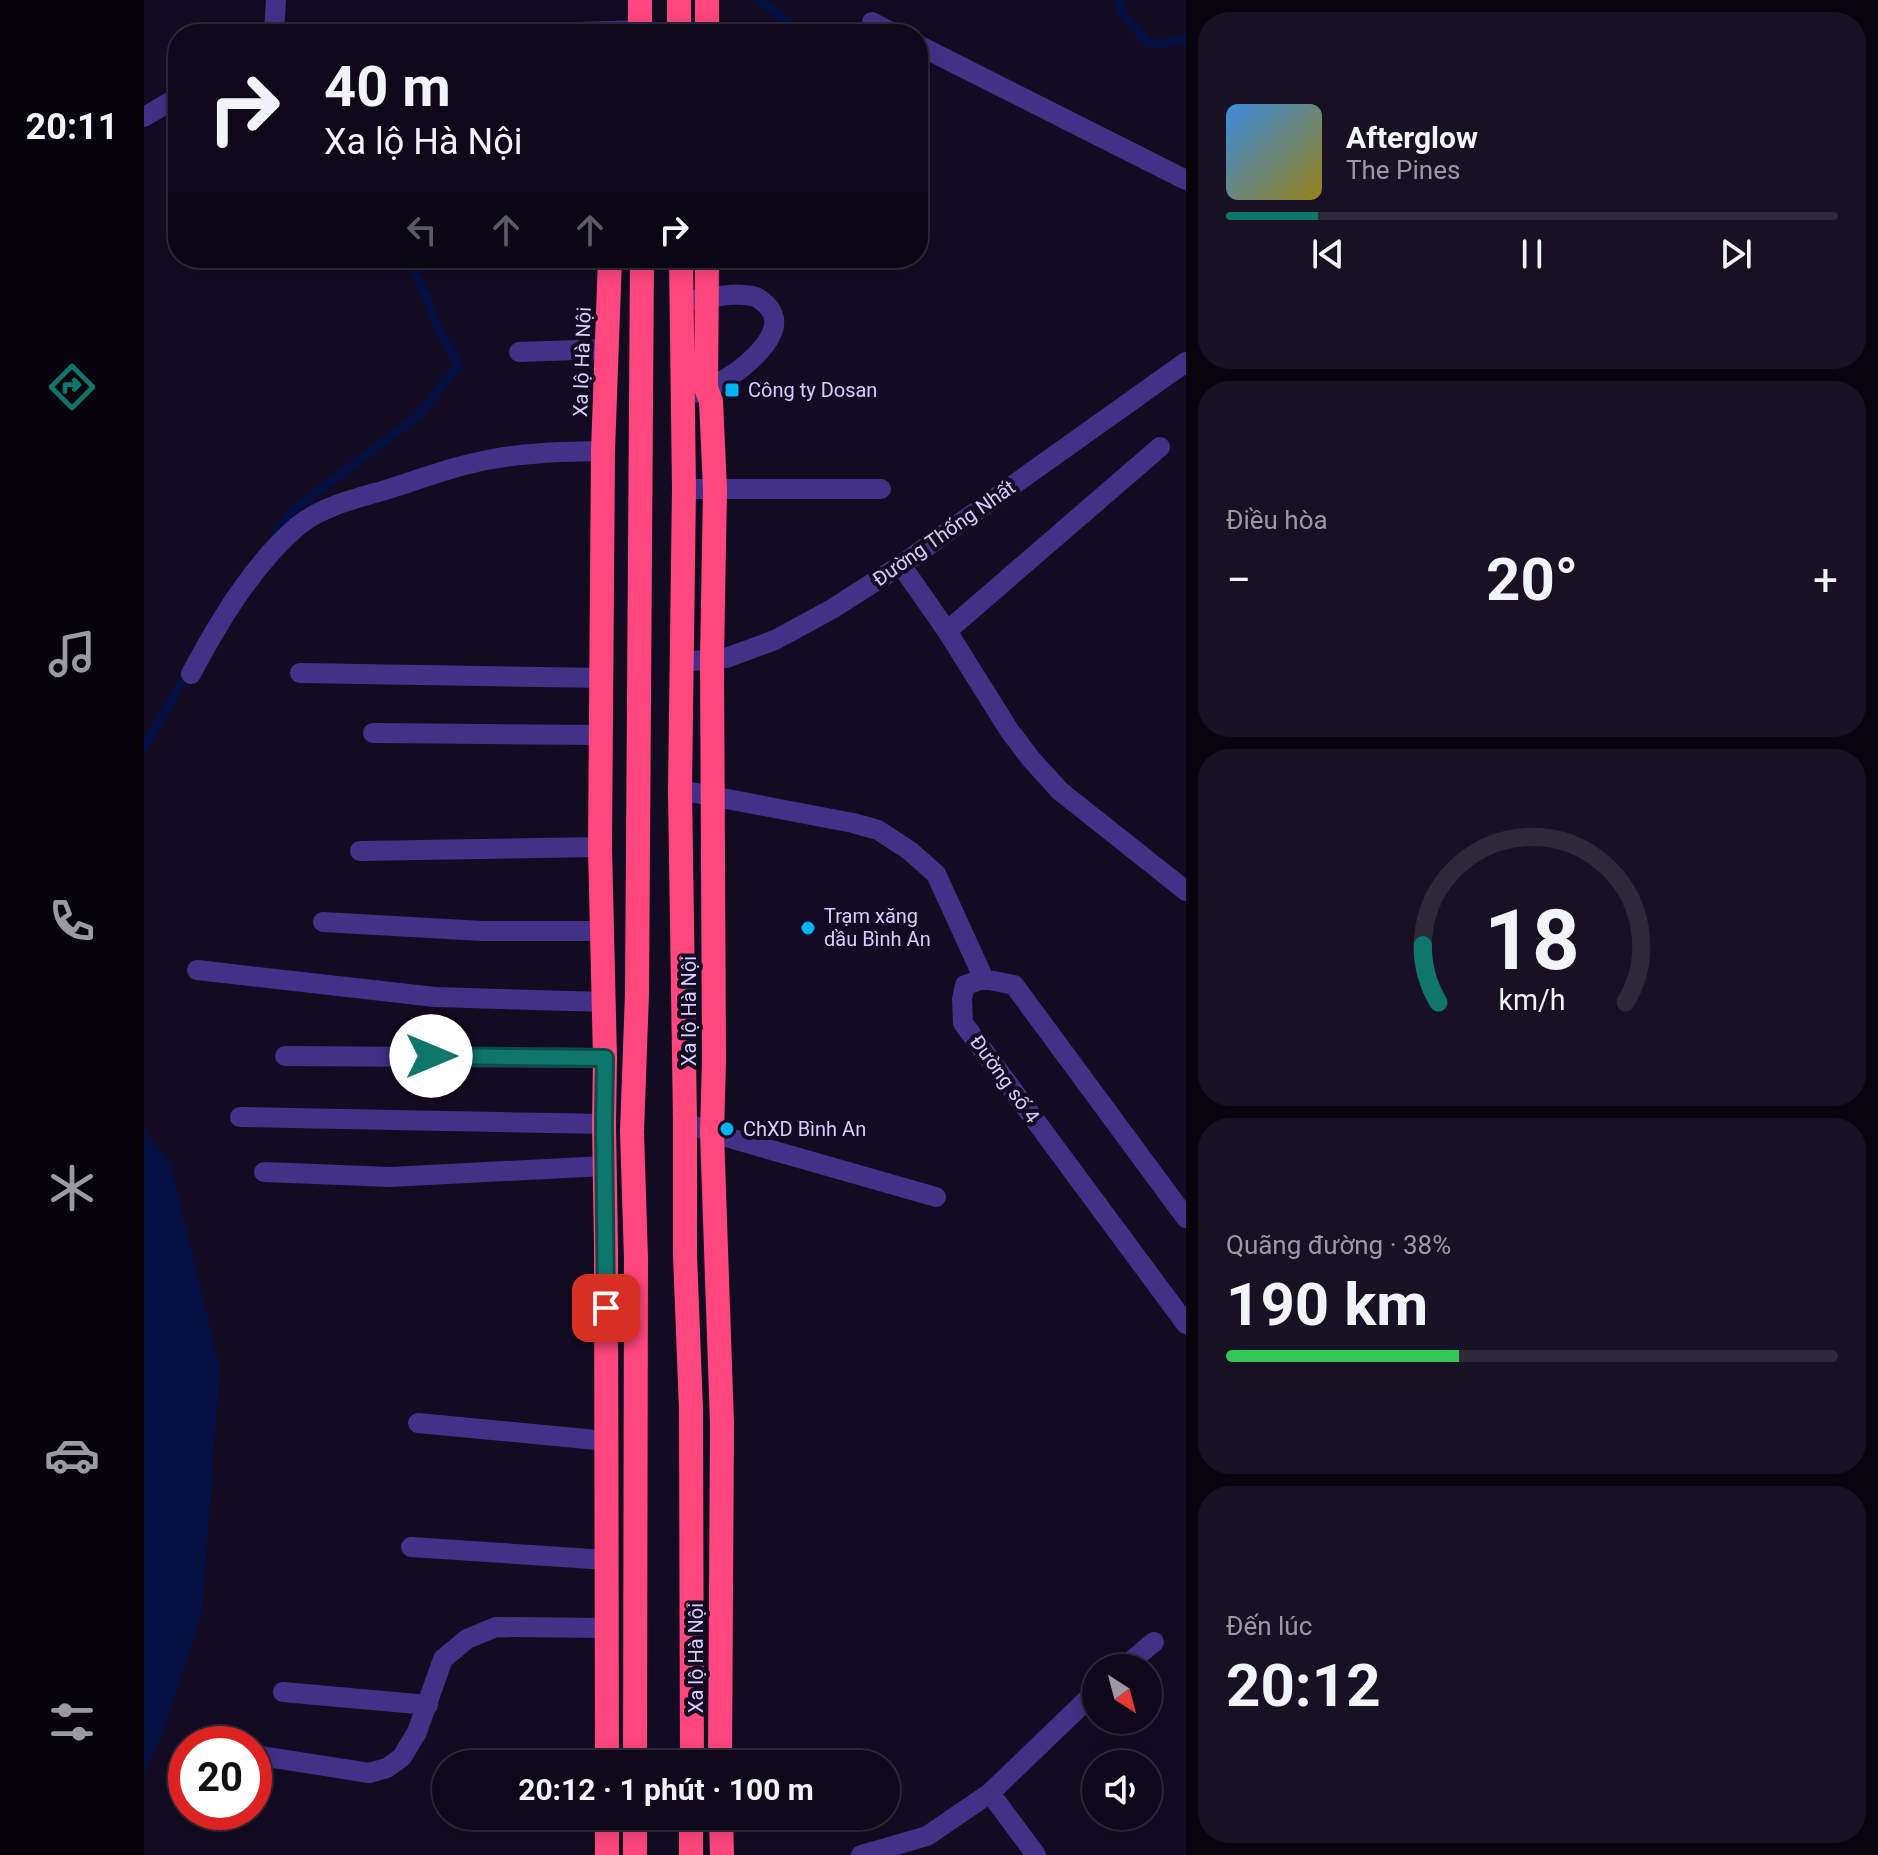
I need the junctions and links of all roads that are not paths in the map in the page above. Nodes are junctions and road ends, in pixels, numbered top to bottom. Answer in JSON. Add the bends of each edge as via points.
{"nodes":[{"id":1,"x":276,"y":0,"type":"edge"},
{"id":2,"x":640,"y":0,"type":"edge"},
{"id":3,"x":679,"y":0,"type":"edge"},
{"id":4,"x":707,"y":0,"type":"edge"},
{"id":5,"x":872,"y":22,"type":"dead end"},
{"id":6,"x":275,"y":24,"type":"edge"},
{"id":7,"x":640,"y":24,"type":"edge"},
{"id":8,"x":679,"y":24,"type":"edge"},
{"id":9,"x":707,"y":24,"type":"edge"},
{"id":10,"x":876,"y":24,"type":"edge"},
{"id":11,"x":928,"y":50,"type":"edge"},
{"id":12,"x":168,"y":103,"type":"edge"},
{"id":13,"x":144,"y":117,"type":"edge"},
{"id":14,"x":1186,"y":180,"type":"edge"},
{"id":15,"x":610,"y":268,"type":"edge"},
{"id":16,"x":642,"y":268,"type":"edge"},
{"id":17,"x":681,"y":268,"type":"edge"},
{"id":18,"x":707,"y":268,"type":"edge"},
{"id":19,"x":707,"y":299,"type":"junction"},
{"id":20,"x":681,"y":302,"type":"junction"},
{"id":21,"x":606,"y":349,"type":"junction"},
{"id":22,"x":519,"y":352,"type":"dead end"},
{"id":23,"x":1186,"y":362,"type":"edge"},
{"id":24,"x":706,"y":388,"type":"junction"},
{"id":25,"x":682,"y":397,"type":"junction"},
{"id":26,"x":1160,"y":447,"type":"dead end"},
{"id":27,"x":603,"y":451,"type":"junction"},
{"id":28,"x":684,"y":489,"type":"junction"},
{"id":29,"x":715,"y":489,"type":"junction"},
{"id":30,"x":881,"y":489,"type":"dead end"},
{"id":31,"x":901,"y":565,"type":"junction"},
{"id":32,"x":947,"y":631,"type":"junction"},
{"id":33,"x":712,"y":659,"type":"junction"},
{"id":34,"x":682,"y":662,"type":"junction"},
{"id":35,"x":300,"y":673,"type":"dead end"},
{"id":36,"x":191,"y":674,"type":"dead end"},
{"id":37,"x":601,"y":678,"type":"junction"},
{"id":38,"x":373,"y":733,"type":"dead end"},
{"id":39,"x":601,"y":735,"type":"junction"},
{"id":40,"x":680,"y":790,"type":"junction"},
{"id":41,"x":713,"y":796,"type":"junction"},
{"id":42,"x":600,"y":847,"type":"junction"},
{"id":43,"x":360,"y":851,"type":"dead end"},
{"id":44,"x":1186,"y":891,"type":"edge"},
{"id":45,"x":323,"y":922,"type":"dead end"},
{"id":46,"x":602,"y":931,"type":"junction"},
{"id":47,"x":197,"y":970,"type":"dead end"},
{"id":48,"x":984,"y":979,"type":"junction"},
{"id":49,"x":637,"y":993,"type":"junction"},
{"id":50,"x":604,"y":998,"type":"junction"},
{"id":51,"x":285,"y":1056,"type":"dead end"},
{"id":52,"x":605,"y":1058,"type":"junction"},
{"id":53,"x":240,"y":1117,"type":"dead end"},
{"id":54,"x":685,"y":1122,"type":"junction"},
{"id":55,"x":604,"y":1124,"type":"junction"},
{"id":56,"x":632,"y":1132,"type":"junction"},
{"id":57,"x":712,"y":1133,"type":"junction"},
{"id":58,"x":604,"y":1166,"type":"junction"},
{"id":59,"x":264,"y":1172,"type":"dead end"},
{"id":60,"x":936,"y":1197,"type":"dead end"},
{"id":61,"x":1186,"y":1218,"type":"edge"},
{"id":62,"x":1186,"y":1324,"type":"edge"},
{"id":63,"x":418,"y":1423,"type":"dead end"},
{"id":64,"x":607,"y":1441,"type":"junction"},
{"id":65,"x":411,"y":1547,"type":"dead end"},
{"id":66,"x":607,"y":1560,"type":"junction"},
{"id":67,"x":607,"y":1628,"type":"junction"},
{"id":68,"x":1154,"y":1642,"type":"dead end"},
{"id":69,"x":1140,"y":1654,"type":"edge"},
{"id":70,"x":283,"y":1692,"type":"dead end"},
{"id":71,"x":1082,"y":1704,"type":"edge"},
{"id":72,"x":428,"y":1705,"type":"junction"},
{"id":73,"x":607,"y":1750,"type":"edge"},
{"id":74,"x":635,"y":1750,"type":"edge"},
{"id":75,"x":692,"y":1750,"type":"edge"},
{"id":76,"x":720,"y":1750,"type":"edge"},
{"id":77,"x":272,"y":1758,"type":"edge"},
{"id":78,"x":990,"y":1793,"type":"junction"},
{"id":79,"x":607,"y":1830,"type":"edge"},
{"id":80,"x":635,"y":1830,"type":"edge"},
{"id":81,"x":691,"y":1830,"type":"edge"},
{"id":82,"x":721,"y":1830,"type":"edge"},
{"id":83,"x":607,"y":1855,"type":"edge"},
{"id":84,"x":635,"y":1855,"type":"edge"},
{"id":85,"x":691,"y":1855,"type":"edge"},
{"id":86,"x":722,"y":1855,"type":"edge"},
{"id":87,"x":861,"y":1855,"type":"edge"},
{"id":88,"x":1036,"y":1855,"type":"edge"}],
"edges":[{"from":1,"to":6,"type":"street"},
{"from":2,"to":7,"type":"highway"},
{"from":3,"to":8,"type":"highway"},
{"from":4,"to":9,"type":"highway"},
{"from":5,"to":10,"type":"street"},
{"from":11,"to":14,"type":"street"},
{"from":12,"to":13,"type":"street"},
{"from":15,"to":21,"type":"highway","name":"Xa lộ Hà Nội"},
{"from":16,"to":49,"type":"highway"},
{"from":17,"to":20,"type":"highway","name":"Xa lộ Hà Nội"},
{"from":18,"to":19,"type":"highway","name":"Xa lộ Hà Nội"},
{"from":19,"to":20,"type":"street"},
{"from":19,"to":24,"type":"highway","name":"Xa lộ Hà Nội"},
{"from":19,"to":24,"type":"street","via":[[754,297],[773,313],[775,329],[748,362]]},
{"from":20,"to":25,"type":"highway","name":"Xa lộ Hà Nội"},
{"from":21,"to":22,"type":"street"},
{"from":21,"to":27,"type":"highway","name":"Xa lộ Hà Nội"},
{"from":23,"to":31,"type":"street","name":"Đường Thống Nhất"},
{"from":24,"to":25,"type":"street"},
{"from":24,"to":29,"type":"highway","name":"Xa lộ Hà Nội"},
{"from":25,"to":28,"type":"highway","name":"Xa lộ Hà Nội"},
{"from":26,"to":32,"type":"street"},
{"from":27,"to":36,"type":"street","via":[[491,459],[323,510],[299,525],[260,566]]},
{"from":27,"to":37,"type":"highway","name":"Xa lộ Hà Nội"},
{"from":28,"to":29,"type":"street"},
{"from":28,"to":34,"type":"highway","name":"Xa lộ Hà Nội"},
{"from":29,"to":30,"type":"street"},
{"from":29,"to":33,"type":"highway","name":"Xa lộ Hà Nội"},
{"from":31,"to":32,"type":"street"},
{"from":31,"to":33,"type":"street","name":"Đường Thống Nhất","via":[[775,640]]},
{"from":32,"to":44,"type":"street","via":[[1009,730],[1060,791]]},
{"from":33,"to":34,"type":"street","name":"Đường Thống Nhất"},
{"from":33,"to":41,"type":"highway","name":"Xa lộ Hà Nội"},
{"from":34,"to":40,"type":"highway","name":"Xa lộ Hà Nội"},
{"from":35,"to":37,"type":"street"},
{"from":37,"to":39,"type":"highway","name":"Xa lộ Hà Nội"},
{"from":38,"to":39,"type":"street"},
{"from":39,"to":42,"type":"highway","name":"Xa lộ Hà Nội"},
{"from":40,"to":41,"type":"street"},
{"from":40,"to":54,"type":"highway","name":"Xa lộ Hà Nội"},
{"from":41,"to":48,"type":"street","via":[[853,823],[878,830],[910,851],[936,874]]},
{"from":41,"to":57,"type":"highway","name":"Xa lộ Hà Nội"},
{"from":42,"to":43,"type":"street"},
{"from":42,"to":46,"type":"highway","name":"Xa lộ Hà Nội"},
{"from":45,"to":46,"type":"street"},
{"from":46,"to":50,"type":"highway","name":"Xa lộ Hà Nội"},
{"from":47,"to":50,"type":"street","via":[[435,997]]},
{"from":48,"to":61,"type":"street","via":[[1014,985]]},
{"from":48,"to":62,"type":"street","name":"Đường số 4","via":[[965,985],[963,1023]]},
{"from":49,"to":50,"type":"highway"},
{"from":49,"to":56,"type":"highway"},
{"from":50,"to":52,"type":"highway","name":"Xa lộ Hà Nội"},
{"from":51,"to":52,"type":"street"},
{"from":52,"to":55,"type":"highway","name":"Xa lộ Hà Nội"},
{"from":53,"to":55,"type":"street"},
{"from":54,"to":57,"type":"street"},
{"from":54,"to":75,"type":"highway","name":"Xa lộ Hà Nội"},
{"from":55,"to":56,"type":"highway"},
{"from":55,"to":58,"type":"highway","name":"Xa lộ Hà Nội"},
{"from":56,"to":74,"type":"highway"},
{"from":57,"to":60,"type":"street"},
{"from":57,"to":76,"type":"highway","name":"Xa lộ Hà Nội","via":[[722,1424]]},
{"from":58,"to":59,"type":"street","via":[[390,1177]]},
{"from":58,"to":64,"type":"highway","name":"Xa lộ Hà Nội"},
{"from":63,"to":64,"type":"street"},
{"from":64,"to":66,"type":"highway","name":"Xa lộ Hà Nội"},
{"from":65,"to":66,"type":"street"},
{"from":66,"to":67,"type":"highway","name":"Xa lộ Hà Nội"},
{"from":67,"to":72,"type":"street","via":[[496,1627],[467,1639],[443,1659]]},
{"from":67,"to":73,"type":"highway","name":"Xa lộ Hà Nội"},
{"from":68,"to":69,"type":"street"},
{"from":70,"to":72,"type":"street"},
{"from":71,"to":78,"type":"street"},
{"from":72,"to":77,"type":"street","via":[[402,1757],[387,1768],[369,1773]]},
{"from":78,"to":87,"type":"street","via":[[927,1836]]},
{"from":78,"to":88,"type":"street"},
{"from":79,"to":83,"type":"highway"},
{"from":80,"to":84,"type":"highway"},
{"from":81,"to":85,"type":"highway"},
{"from":82,"to":86,"type":"highway"}]}
